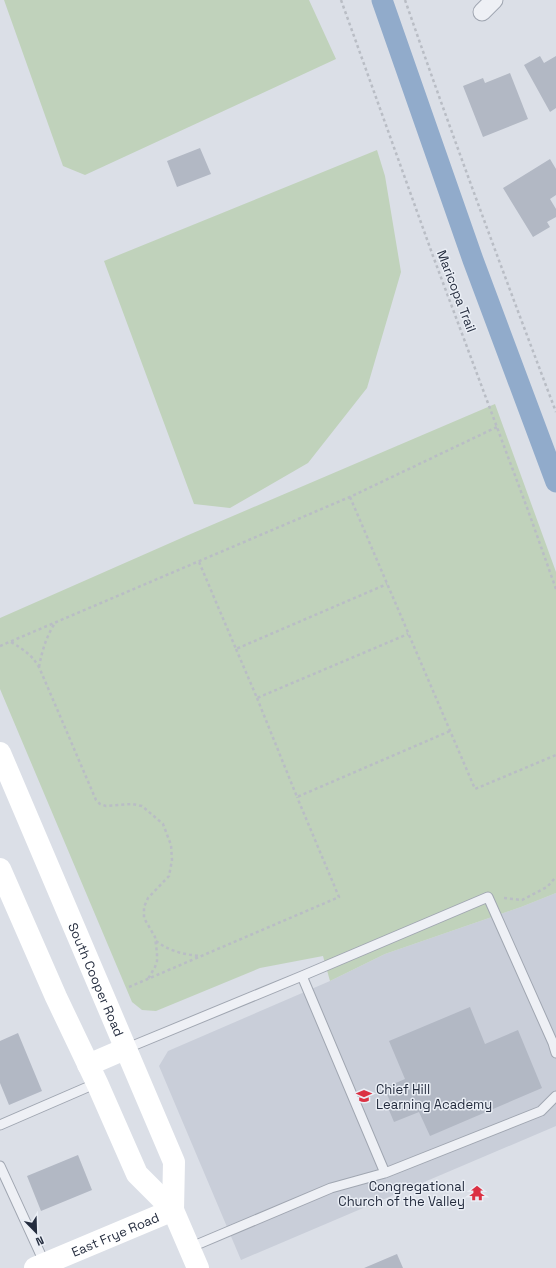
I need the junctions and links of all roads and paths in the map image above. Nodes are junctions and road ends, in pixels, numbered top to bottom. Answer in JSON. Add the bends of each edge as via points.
{"nodes":[{"id":1,"x":340,"y":0,"type":"edge"},
{"id":2,"x":405,"y":0,"type":"edge"},
{"id":3,"x":494,"y":0,"type":"edge"},
{"id":4,"x":482,"y":12,"type":"dead end"},
{"id":5,"x":556,"y":412,"type":"edge"},
{"id":6,"x":497,"y":428,"type":"junction"},
{"id":7,"x":350,"y":497,"type":"junction"},
{"id":8,"x":199,"y":561,"type":"junction"},
{"id":9,"x":387,"y":584,"type":"junction"},
{"id":10,"x":556,"y":589,"type":"edge"},
{"id":11,"x":56,"y":622,"type":"junction"},
{"id":12,"x":408,"y":634,"type":"junction"},
{"id":13,"x":11,"y":642,"type":"junction"},
{"id":14,"x":0,"y":646,"type":"edge"},
{"id":15,"x":236,"y":649,"type":"junction"},
{"id":16,"x":39,"y":667,"type":"junction"},
{"id":17,"x":256,"y":698,"type":"junction"},
{"id":18,"x":450,"y":731,"type":"junction"},
{"id":19,"x":0,"y":752,"type":"edge"},
{"id":20,"x":556,"y":755,"type":"edge"},
{"id":21,"x":297,"y":797,"type":"junction"},
{"id":22,"x":0,"y":869,"type":"edge"},
{"id":23,"x":556,"y":877,"type":"edge"},
{"id":24,"x":488,"y":897,"type":"junction"},
{"id":25,"x":156,"y":940,"type":"junction"},
{"id":26,"x":203,"y":956,"type":"junction"},
{"id":27,"x":302,"y":976,"type":"junction"},
{"id":28,"x":148,"y":979,"type":"junction"},
{"id":29,"x":129,"y":987,"type":"dead end"},
{"id":30,"x":125,"y":1049,"type":"junction"},
{"id":31,"x":556,"y":1053,"type":"edge"},
{"id":32,"x":93,"y":1074,"type":"junction"},
{"id":33,"x":556,"y":1096,"type":"edge"},
{"id":34,"x":0,"y":1125,"type":"edge"},
{"id":35,"x":0,"y":1166,"type":"edge"},
{"id":36,"x":385,"y":1173,"type":"junction"},
{"id":37,"x":173,"y":1210,"type":"junction"},
{"id":38,"x":189,"y":1248,"type":"junction"},
{"id":39,"x":40,"y":1266,"type":"edge"},
{"id":40,"x":198,"y":1268,"type":"edge"}],
"edges":[{"from":1,"to":6,"type":"path","name":"Maricopa Trail"},
{"from":2,"to":5,"type":"path","via":[[496,256]]},
{"from":3,"to":4,"type":"street"},
{"from":6,"to":7,"type":"path"},
{"from":6,"to":10,"type":"path","name":"Maricopa Trail"},
{"from":7,"to":8,"type":"path"},
{"from":7,"to":9,"type":"path"},
{"from":8,"to":11,"type":"path"},
{"from":8,"to":15,"type":"path"},
{"from":9,"to":12,"type":"path"},
{"from":9,"to":15,"type":"path"},
{"from":11,"to":13,"type":"path"},
{"from":11,"to":16,"type":"path","via":[[44,645]]},
{"from":12,"to":17,"type":"path"},
{"from":12,"to":18,"type":"path"},
{"from":13,"to":14,"type":"path"},
{"from":13,"to":16,"type":"path","via":[[33,657]]},
{"from":15,"to":17,"type":"path"},
{"from":16,"to":25,"type":"path","via":[[96,800],[106,806],[142,806],[163,824],[172,845],[169,876],[148,898],[144,907],[144,918]]},
{"from":17,"to":21,"type":"path"},
{"from":18,"to":20,"type":"path","via":[[475,789]]},
{"from":18,"to":21,"type":"path"},
{"from":19,"to":30,"type":"main road","name":"South Cooper Road"},
{"from":21,"to":26,"type":"path","via":[[339,897]]},
{"from":22,"to":32,"type":"main road","name":"South Cooper Road"},
{"from":23,"to":24,"type":"path","via":[[546,887],[522,900]]},
{"from":24,"to":27,"type":"lane"},
{"from":24,"to":31,"type":"lane"},
{"from":25,"to":26,"type":"path","via":[[176,951]]},
{"from":25,"to":28,"type":"path","via":[[157,961]]},
{"from":26,"to":28,"type":"path"},
{"from":27,"to":30,"type":"lane"},
{"from":27,"to":36,"type":"lane"},
{"from":28,"to":29,"type":"path"},
{"from":30,"to":32,"type":"main road"},
{"from":30,"to":37,"type":"main road","name":"South Cooper Road","via":[[174,1162]]},
{"from":32,"to":34,"type":"lane"},
{"from":32,"to":37,"type":"main road","name":"South Cooper Road","via":[[137,1174]]},
{"from":33,"to":36,"type":"lane","via":[[541,1111]]},
{"from":35,"to":39,"type":"lane"},
{"from":36,"to":38,"type":"lane","via":[[331,1188]]},
{"from":37,"to":38,"type":"main road","name":"South Cooper Road"},
{"from":37,"to":39,"type":"main road","name":"East Frye Road"},
{"from":38,"to":40,"type":"main road","name":"South Cooper Road"}]}
